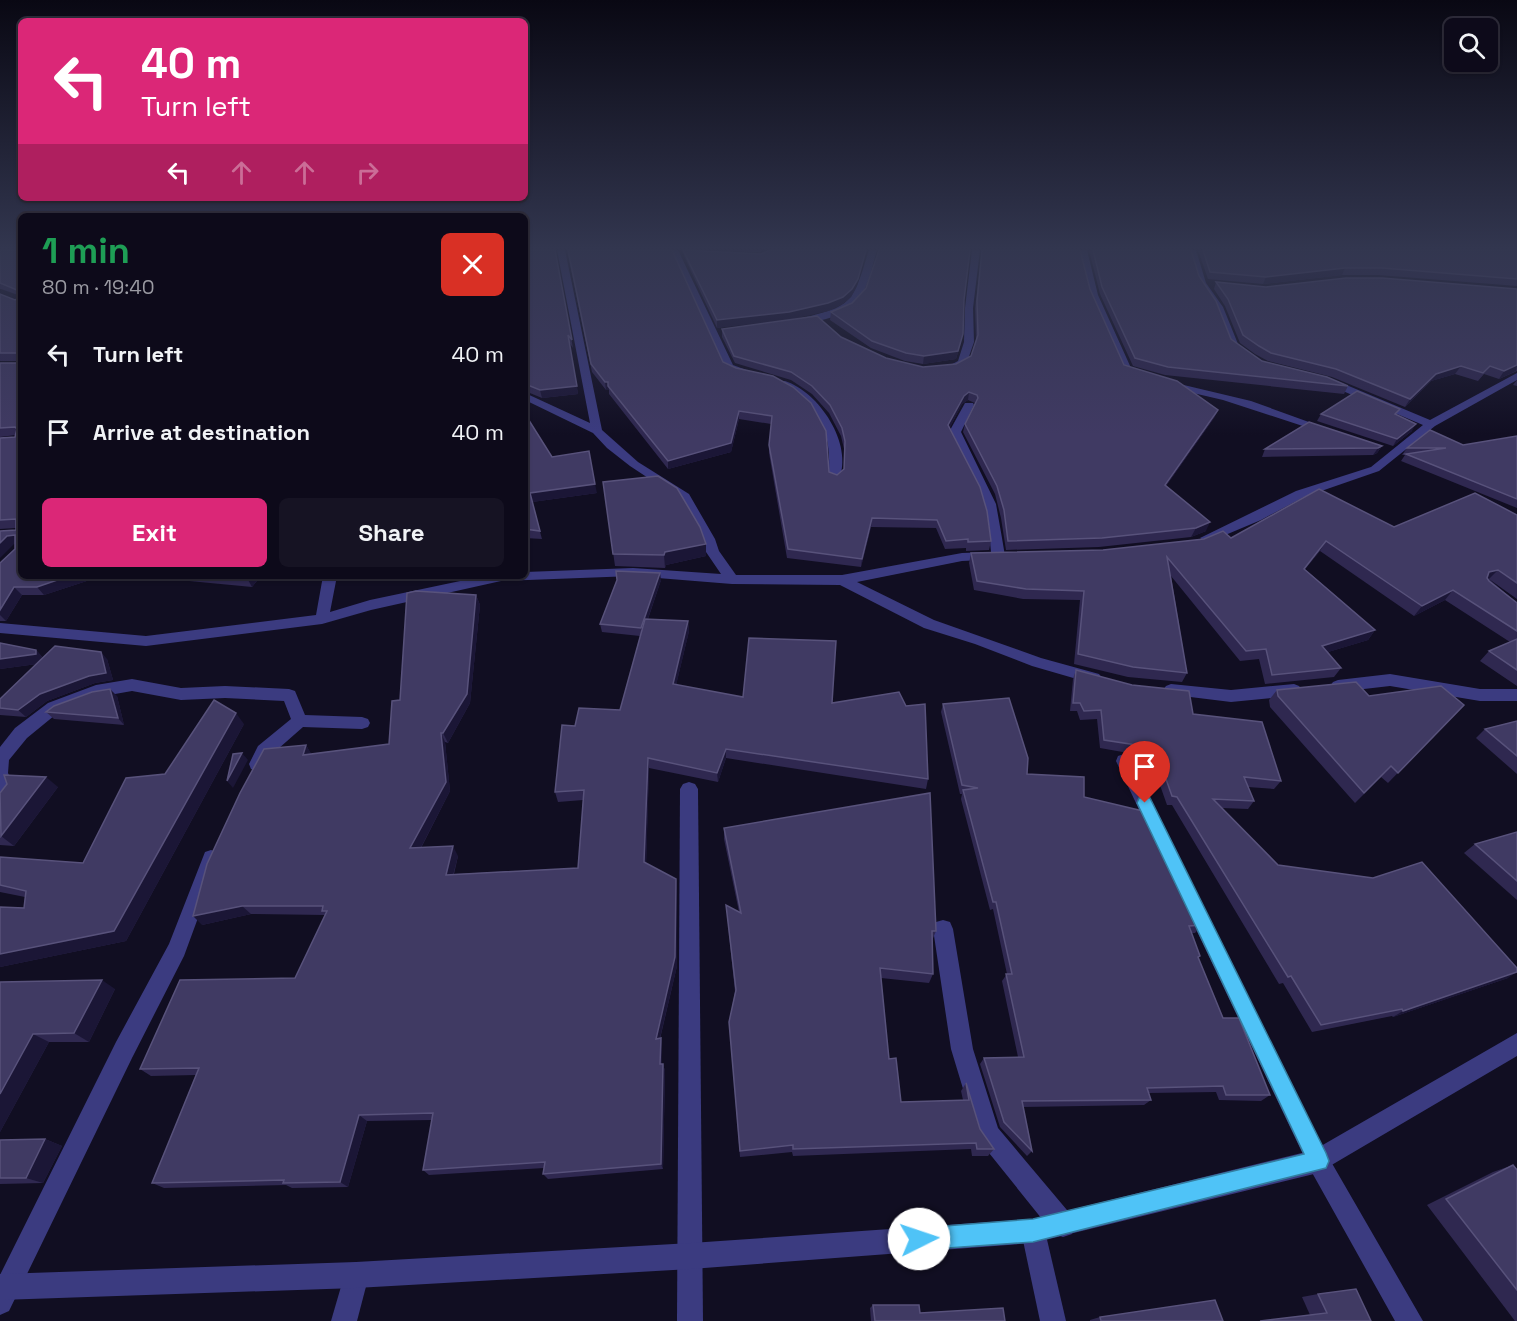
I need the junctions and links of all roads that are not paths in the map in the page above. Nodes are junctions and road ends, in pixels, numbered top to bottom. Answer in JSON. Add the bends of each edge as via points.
{"nodes":[{"id":1,"x":573,"y":312,"type":"edge"},
{"id":2,"x":705,"y":312,"type":"edge"},
{"id":3,"x":839,"y":312,"type":"edge"},
{"id":4,"x":969,"y":312,"type":"edge"},
{"id":5,"x":1101,"y":312,"type":"edge"},
{"id":6,"x":1222,"y":312,"type":"edge"},
{"id":7,"x":785,"y":324,"type":"edge"},
{"id":8,"x":726,"y":331,"type":"edge"},
{"id":9,"x":715,"y":333,"type":"junction"},
{"id":10,"x":1257,"y":362,"type":"edge"},
{"id":11,"x":933,"y":370,"type":"edge"},
{"id":12,"x":757,"y":375,"type":"edge"},
{"id":13,"x":1517,"y":376,"type":"edge"},
{"id":14,"x":1317,"y":378,"type":"edge"},
{"id":15,"x":779,"y":381,"type":"edge"},
{"id":16,"x":528,"y":397,"type":"edge"},
{"id":17,"x":969,"y":405,"type":"edge"},
{"id":18,"x":1431,"y":424,"type":"junction"},
{"id":19,"x":597,"y":431,"type":"junction"},
{"id":20,"x":1338,"y":434,"type":"edge"},
{"id":21,"x":835,"y":477,"type":"edge"},
{"id":22,"x":1194,"y":543,"type":"edge"},
{"id":23,"x":528,"y":576,"type":"edge"},
{"id":24,"x":329,"y":579,"type":"edge"},
{"id":25,"x":492,"y":579,"type":"edge"},
{"id":26,"x":732,"y":579,"type":"junction"},
{"id":27,"x":842,"y":580,"type":"junction"},
{"id":28,"x":322,"y":619,"type":"junction"},
{"id":29,"x":0,"y":628,"type":"edge"},
{"id":30,"x":1107,"y":681,"type":"edge"},
{"id":31,"x":1151,"y":687,"type":"edge"},
{"id":32,"x":1517,"y":695,"type":"edge"},
{"id":33,"x":300,"y":721,"type":"junction"},
{"id":34,"x":362,"y":723,"type":"dead end"},
{"id":35,"x":1124,"y":761,"type":"dead end"},
{"id":36,"x":248,"y":780,"type":"edge"},
{"id":37,"x":689,"y":789,"type":"dead end"},
{"id":38,"x":0,"y":804,"type":"edge"},
{"id":39,"x":219,"y":841,"type":"edge"},
{"id":40,"x":943,"y":929,"type":"dead end"},
{"id":41,"x":1517,"y":1044,"type":"edge"},
{"id":42,"x":1318,"y":1161,"type":"junction"},
{"id":43,"x":1063,"y":1225,"type":"junction"},
{"id":44,"x":1033,"y":1231,"type":"junction"},
{"id":45,"x":691,"y":1256,"type":"junction"},
{"id":46,"x":356,"y":1275,"type":"junction"},
{"id":47,"x":2,"y":1292,"type":"edge"},
{"id":48,"x":344,"y":1321,"type":"edge"},
{"id":49,"x":690,"y":1321,"type":"edge"},
{"id":50,"x":1053,"y":1321,"type":"edge"},
{"id":51,"x":1410,"y":1321,"type":"edge"}],
"edges":[{"from":1,"to":19,"type":"street"},
{"from":2,"to":9,"type":"street"},
{"from":3,"to":7,"type":"street","via":[[822,321]]},
{"from":4,"to":11,"type":"street","via":[[969,342],[962,363]]},
{"from":5,"to":20,"type":"street","via":[[1126,370]]},
{"from":6,"to":10,"type":"street","via":[[1234,345]]},
{"from":8,"to":9,"type":"street"},
{"from":9,"to":12,"type":"street","via":[[729,367]]},
{"from":13,"to":18,"type":"street"},
{"from":14,"to":18,"type":"street"},
{"from":15,"to":21,"type":"street","via":[[808,399],[830,430],[836,448]]},
{"from":16,"to":19,"type":"street"},
{"from":17,"to":27,"type":"street","via":[[955,432],[957,442],[984,489],[1004,555],[962,556]]},
{"from":18,"to":22,"type":"street","via":[[1388,451],[1375,469],[1300,494]]},
{"from":19,"to":26,"type":"street","via":[[634,464],[685,497],[713,552]]},
{"from":23,"to":26,"type":"street","via":[[633,572]]},
{"from":24,"to":28,"type":"street"},
{"from":25,"to":28,"type":"street"},
{"from":26,"to":27,"type":"street"},
{"from":27,"to":30,"type":"street","via":[[929,624],[1037,662]]},
{"from":28,"to":29,"type":"street","via":[[146,641]]},
{"from":31,"to":32,"type":"street","via":[[1231,696],[1390,680],[1480,695]]},
{"from":33,"to":34,"type":"street"},
{"from":33,"to":36,"type":"street","via":[[264,751]]},
{"from":33,"to":38,"type":"street","via":[[289,696],[181,694],[132,685],[96,691],[54,707],[21,733],[1,758],[0,773],[8,793]]},
{"from":35,"to":42,"type":"street"},
{"from":37,"to":45,"type":"street"},
{"from":39,"to":47,"type":"street","via":[[177,949]]},
{"from":40,"to":43,"type":"street","via":[[962,1049],[989,1135]]},
{"from":41,"to":42,"type":"street"},
{"from":42,"to":43,"type":"street"},
{"from":42,"to":51,"type":"street"},
{"from":43,"to":44,"type":"street"},
{"from":44,"to":45,"type":"street"},
{"from":44,"to":50,"type":"street"},
{"from":45,"to":46,"type":"street"},
{"from":45,"to":49,"type":"street"},
{"from":46,"to":47,"type":"street"},
{"from":46,"to":48,"type":"street"}]}
